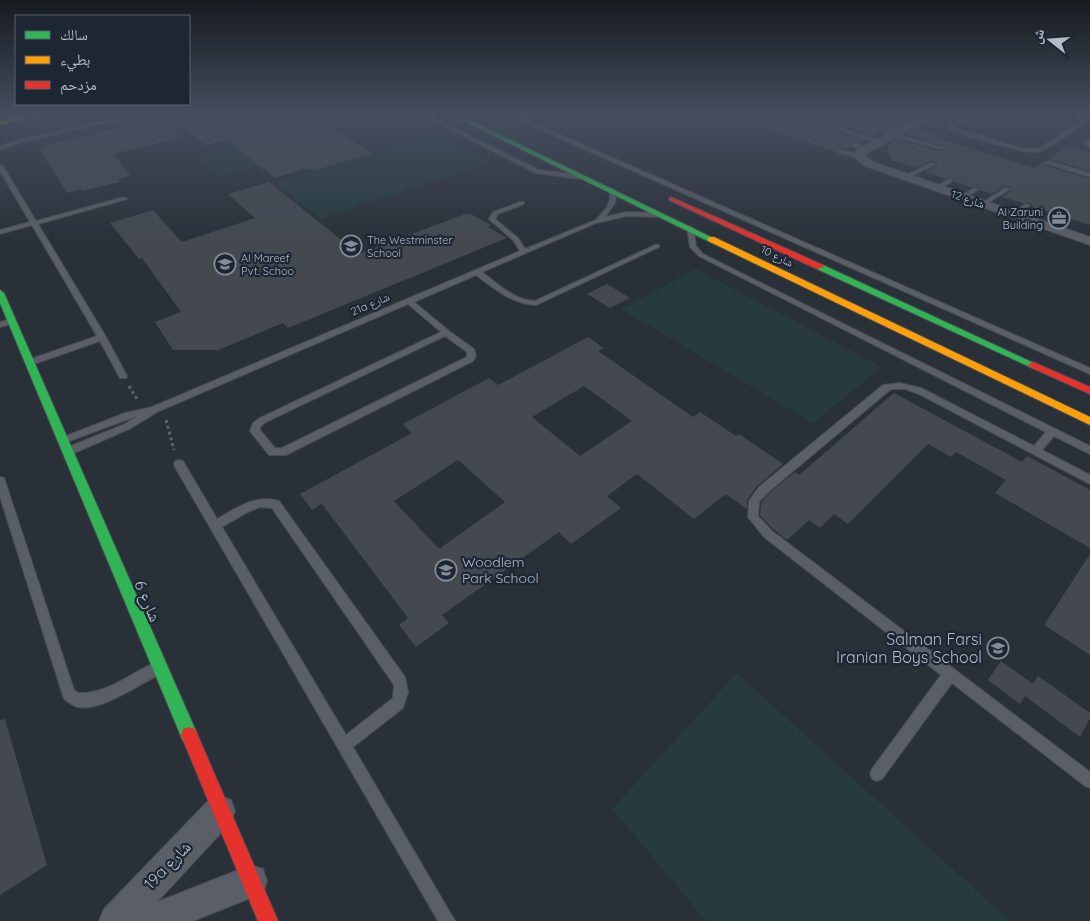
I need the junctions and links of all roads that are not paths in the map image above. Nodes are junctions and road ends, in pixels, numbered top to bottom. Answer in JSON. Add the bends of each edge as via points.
{"nodes":[{"id":1,"x":508,"y":157,"type":"edge"},
{"id":2,"x":542,"y":157,"type":"edge"},
{"id":3,"x":584,"y":157,"type":"edge"},
{"id":4,"x":607,"y":157,"type":"edge"},
{"id":5,"x":867,"y":157,"type":"edge"},
{"id":6,"x":1049,"y":163,"type":"dead end"},
{"id":7,"x":933,"y":164,"type":"dead end"},
{"id":8,"x":0,"y":166,"type":"edge"},
{"id":9,"x":1090,"y":175,"type":"edge"},
{"id":10,"x":584,"y":177,"type":"junction"},
{"id":11,"x":906,"y":177,"type":"junction"},
{"id":12,"x":951,"y":180,"type":"dead end"},
{"id":13,"x":938,"y":188,"type":"junction"},
{"id":14,"x":976,"y":189,"type":"dead end"},
{"id":15,"x":1007,"y":189,"type":"dead end"},
{"id":16,"x":613,"y":191,"type":"junction"},
{"id":17,"x":1014,"y":191,"type":"dead end"},
{"id":18,"x":963,"y":197,"type":"junction"},
{"id":19,"x":124,"y":199,"type":"dead end"},
{"id":20,"x":522,"y":203,"type":"dead end"},
{"id":21,"x":1027,"y":205,"type":"dead end"},
{"id":22,"x":988,"y":206,"type":"junction"},
{"id":23,"x":1037,"y":208,"type":"dead end"},
{"id":24,"x":663,"y":215,"type":"junction"},
{"id":25,"x":1020,"y":217,"type":"junction"},
{"id":26,"x":594,"y":222,"type":"junction"},
{"id":27,"x":35,"y":223,"type":"junction"},
{"id":28,"x":690,"y":228,"type":"junction"},
{"id":29,"x":1060,"y":230,"type":"junction"},
{"id":30,"x":0,"y":232,"type":"edge"},
{"id":31,"x":1090,"y":236,"type":"edge"},
{"id":32,"x":1090,"y":241,"type":"edge"},
{"id":33,"x":657,"y":246,"type":"dead end"},
{"id":34,"x":524,"y":252,"type":"junction"},
{"id":35,"x":477,"y":272,"type":"junction"},
{"id":36,"x":0,"y":293,"type":"edge"},
{"id":37,"x":409,"y":301,"type":"junction"},
{"id":38,"x":12,"y":321,"type":"junction"},
{"id":39,"x":0,"y":325,"type":"edge"},
{"id":40,"x":446,"y":333,"type":"junction"},
{"id":41,"x":102,"y":337,"type":"junction"},
{"id":42,"x":31,"y":362,"type":"junction"},
{"id":43,"x":1090,"y":371,"type":"edge"},
{"id":44,"x":123,"y":376,"type":"dead end"},
{"id":45,"x":1090,"y":391,"type":"edge"},
{"id":46,"x":156,"y":409,"type":"junction"},
{"id":47,"x":1090,"y":421,"type":"edge"},
{"id":48,"x":1053,"y":431,"type":"junction"},
{"id":49,"x":64,"y":440,"type":"junction"},
{"id":50,"x":1090,"y":450,"type":"edge"},
{"id":51,"x":69,"y":451,"type":"junction"},
{"id":52,"x":1036,"y":451,"type":"junction"},
{"id":53,"x":178,"y":464,"type":"dead end"},
{"id":54,"x":1090,"y":480,"type":"edge"},
{"id":55,"x":0,"y":481,"type":"edge"},
{"id":56,"x":215,"y":526,"type":"junction"},
{"id":57,"x":158,"y":668,"type":"junction"},
{"id":58,"x":950,"y":674,"type":"junction"},
{"id":59,"x":344,"y":745,"type":"junction"},
{"id":60,"x":876,"y":774,"type":"dead end"},
{"id":61,"x":1090,"y":781,"type":"edge"},
{"id":62,"x":220,"y":811,"type":"junction"},
{"id":63,"x":250,"y":881,"type":"junction"},
{"id":64,"x":116,"y":921,"type":"edge"},
{"id":65,"x":151,"y":921,"type":"edge"},
{"id":66,"x":268,"y":921,"type":"edge"},
{"id":67,"x":447,"y":921,"type":"edge"}],
"edges":[{"from":1,"to":10,"type":"lane","via":[[538,172]]},
{"from":2,"to":10,"type":"street","name":"شارع 10"},
{"from":3,"to":45,"type":"street","name":"شارع 10"},
{"from":4,"to":43,"type":"lane"},
{"from":5,"to":11,"type":"street","name":"شارع 12","via":[[876,166]]},
{"from":6,"to":9,"type":"lane"},
{"from":7,"to":11,"type":"lane"},
{"from":8,"to":27,"type":"lane"},
{"from":10,"to":16,"type":"street","name":"شارع 10"},
{"from":11,"to":13,"type":"street","name":"شارع 12"},
{"from":12,"to":13,"type":"lane"},
{"from":13,"to":18,"type":"street","name":"شارع 12"},
{"from":14,"to":18,"type":"lane"},
{"from":15,"to":22,"type":"lane"},
{"from":16,"to":24,"type":"street","name":"شارع 10"},
{"from":16,"to":26,"type":"lane","name":"21a شارع","via":[[611,207]]},
{"from":17,"to":22,"type":"lane"},
{"from":18,"to":22,"type":"street","name":"شارع 12"},
{"from":19,"to":27,"type":"lane"},
{"from":20,"to":34,"type":"lane","via":[[495,213],[492,219],[516,239]]},
{"from":21,"to":25,"type":"lane"},
{"from":22,"to":25,"type":"street","name":"شارع 12"},
{"from":23,"to":25,"type":"lane"},
{"from":24,"to":26,"type":"lane","name":"21a شارع","via":[[627,214]]},
{"from":24,"to":28,"type":"street","name":"شارع 10"},
{"from":25,"to":29,"type":"street","name":"شارع 12"},
{"from":26,"to":34,"type":"lane","name":"21a شارع"},
{"from":27,"to":30,"type":"lane"},
{"from":27,"to":41,"type":"lane"},
{"from":28,"to":47,"type":"street","name":"شارع 10"},
{"from":28,"to":48,"type":"lane","via":[[693,247],[700,255]]},
{"from":29,"to":31,"type":"street"},
{"from":29,"to":32,"type":"street"},
{"from":33,"to":35,"type":"lane","via":[[536,303],[517,300]]},
{"from":34,"to":35,"type":"lane","name":"21a شارع"},
{"from":35,"to":37,"type":"lane","name":"21a شارع"},
{"from":36,"to":38,"type":"street","name":"شارع 6"},
{"from":37,"to":40,"type":"lane"},
{"from":37,"to":46,"type":"lane","name":"21a شارع"},
{"from":38,"to":39,"type":"lane"},
{"from":38,"to":42,"type":"street","name":"شارع 6"},
{"from":40,"to":40,"type":"lane","via":[[263,420],[256,425],[255,431],[272,452],[283,452],[470,359],[471,351]]},
{"from":41,"to":42,"type":"lane"},
{"from":41,"to":44,"type":"lane"},
{"from":42,"to":49,"type":"street","name":"شارع 6"},
{"from":46,"to":49,"type":"lane","name":"21a شارع","via":[[128,415]]},
{"from":46,"to":51,"type":"lane","name":"21a شارع","via":[[128,426]]},
{"from":48,"to":50,"type":"lane"},
{"from":48,"to":52,"type":"lane"},
{"from":49,"to":51,"type":"street","name":"شارع 6"},
{"from":51,"to":57,"type":"street","name":"شارع 6"},
{"from":52,"to":54,"type":"lane"},
{"from":52,"to":58,"type":"lane","via":[[913,387],[893,385],[886,387],[754,501],[753,517],[768,534]]},
{"from":53,"to":56,"type":"lane"},
{"from":55,"to":57,"type":"lane","via":[[69,694],[76,700],[89,700]]},
{"from":56,"to":59,"type":"lane"},
{"from":56,"to":59,"type":"lane","via":[[255,504],[275,504],[400,682],[403,688],[398,703]]},
{"from":57,"to":62,"type":"street","name":"شارع 6"},
{"from":58,"to":60,"type":"lane"},
{"from":58,"to":61,"type":"lane"},
{"from":59,"to":67,"type":"lane"},
{"from":62,"to":63,"type":"street","name":"شارع 6"},
{"from":62,"to":64,"type":"street","name":"19a شارع"},
{"from":63,"to":65,"type":"street"},
{"from":63,"to":66,"type":"street","name":"شارع 6"}]}
